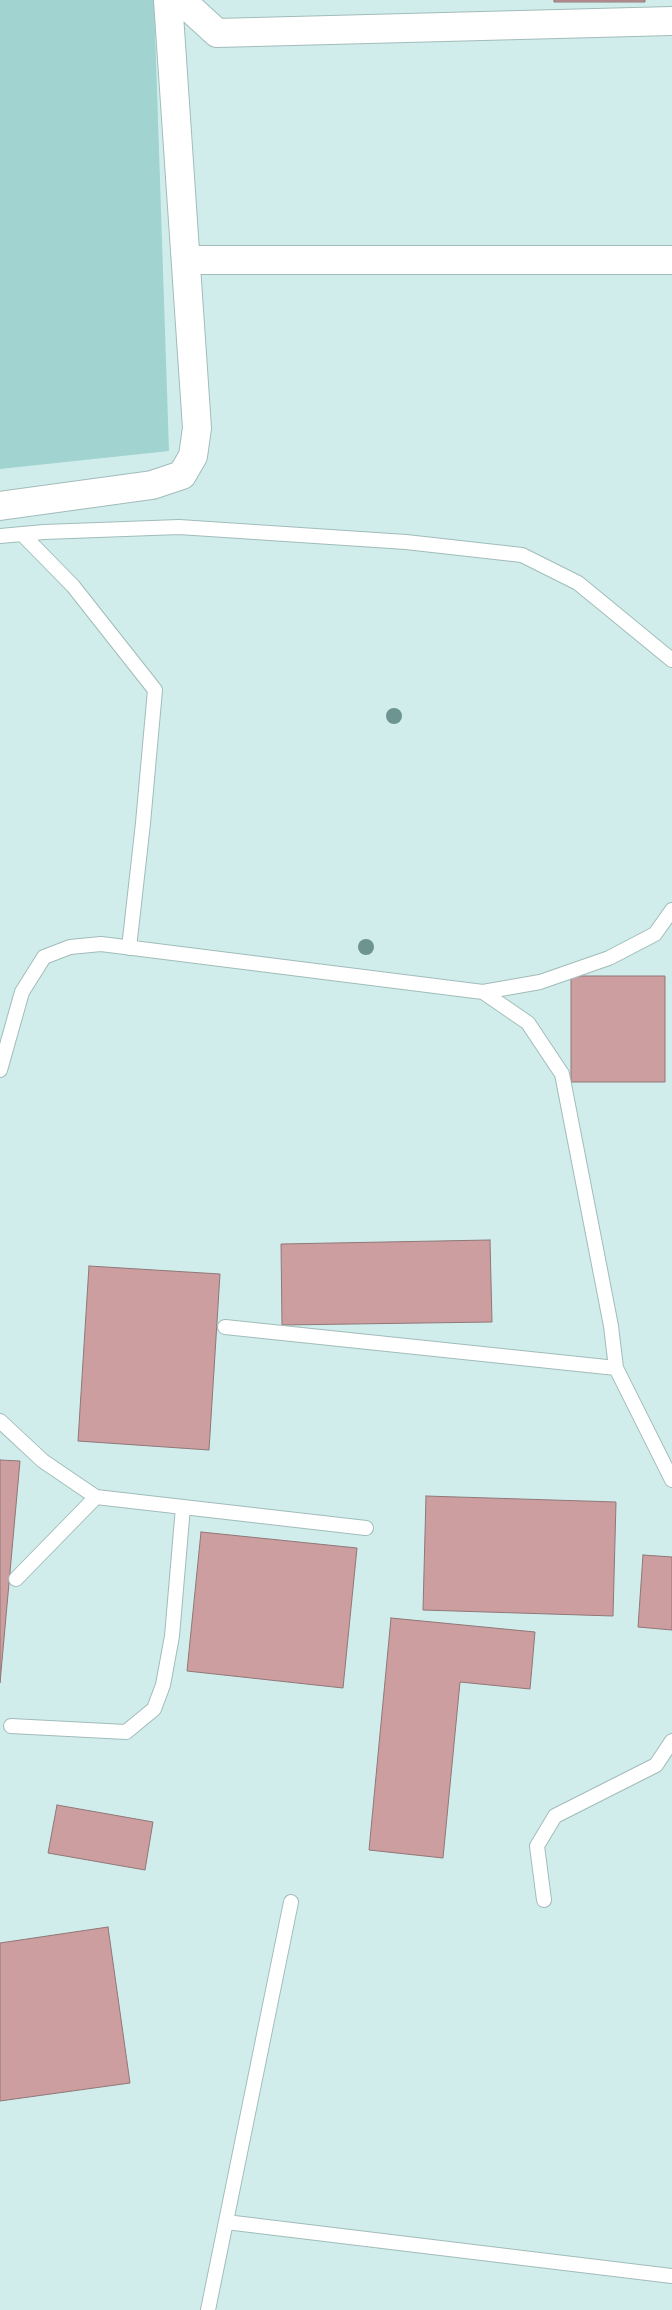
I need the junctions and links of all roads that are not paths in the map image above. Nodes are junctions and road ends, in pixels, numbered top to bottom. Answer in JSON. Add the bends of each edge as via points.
{"nodes":[{"id":1,"x":168,"y":0,"type":"edge"},
{"id":2,"x":181,"y":0,"type":"edge"},
{"id":3,"x":672,"y":21,"type":"edge"},
{"id":4,"x":186,"y":260,"type":"junction"},
{"id":5,"x":672,"y":260,"type":"edge"},
{"id":6,"x":0,"y":506,"type":"edge"},
{"id":7,"x":22,"y":534,"type":"junction"},
{"id":8,"x":0,"y":536,"type":"edge"},
{"id":9,"x":672,"y":660,"type":"edge"},
{"id":10,"x":672,"y":910,"type":"edge"},
{"id":11,"x":128,"y":948,"type":"junction"},
{"id":12,"x":483,"y":992,"type":"junction"},
{"id":13,"x":0,"y":1070,"type":"edge"},
{"id":14,"x":225,"y":1327,"type":"dead end"},
{"id":15,"x":616,"y":1368,"type":"junction"},
{"id":16,"x":0,"y":1421,"type":"edge"},
{"id":17,"x":672,"y":1480,"type":"edge"},
{"id":18,"x":96,"y":1497,"type":"junction"},
{"id":19,"x":184,"y":1507,"type":"junction"},
{"id":20,"x":366,"y":1528,"type":"dead end"},
{"id":21,"x":16,"y":1579,"type":"dead end"},
{"id":22,"x":11,"y":1726,"type":"dead end"},
{"id":23,"x":672,"y":1741,"type":"edge"},
{"id":24,"x":544,"y":1900,"type":"dead end"},
{"id":25,"x":291,"y":1902,"type":"dead end"},
{"id":26,"x":226,"y":2222,"type":"junction"},
{"id":27,"x":672,"y":2276,"type":"edge"},
{"id":28,"x":208,"y":2310,"type":"edge"}],
"edges":[{"from":1,"to":4,"type":"street"},
{"from":2,"to":3,"type":"street","via":[[217,33]]},
{"from":4,"to":5,"type":"street"},
{"from":4,"to":6,"type":"street","via":[[197,428],[193,456],[182,475],[152,485]]},
{"from":7,"to":8,"type":"lane"},
{"from":7,"to":9,"type":"lane","via":[[179,527],[406,542],[522,555],[578,583]]},
{"from":7,"to":11,"type":"lane","via":[[73,586],[155,690]]},
{"from":10,"to":12,"type":"lane","via":[[655,934],[609,958],[540,982]]},
{"from":11,"to":12,"type":"lane"},
{"from":11,"to":13,"type":"lane","via":[[101,944],[70,947],[44,957],[22,992]]},
{"from":12,"to":15,"type":"lane","via":[[528,1023],[562,1074],[611,1326]]},
{"from":14,"to":15,"type":"lane"},
{"from":15,"to":17,"type":"lane"},
{"from":16,"to":18,"type":"lane","via":[[43,1461]]},
{"from":18,"to":19,"type":"lane"},
{"from":18,"to":21,"type":"lane"},
{"from":19,"to":20,"type":"lane"},
{"from":19,"to":22,"type":"lane","via":[[172,1636],[163,1685],[154,1709],[126,1732]]},
{"from":23,"to":24,"type":"lane","via":[[656,1765],[555,1816],[537,1846]]},
{"from":25,"to":26,"type":"lane"},
{"from":26,"to":27,"type":"lane"},
{"from":26,"to":28,"type":"lane"}]}
